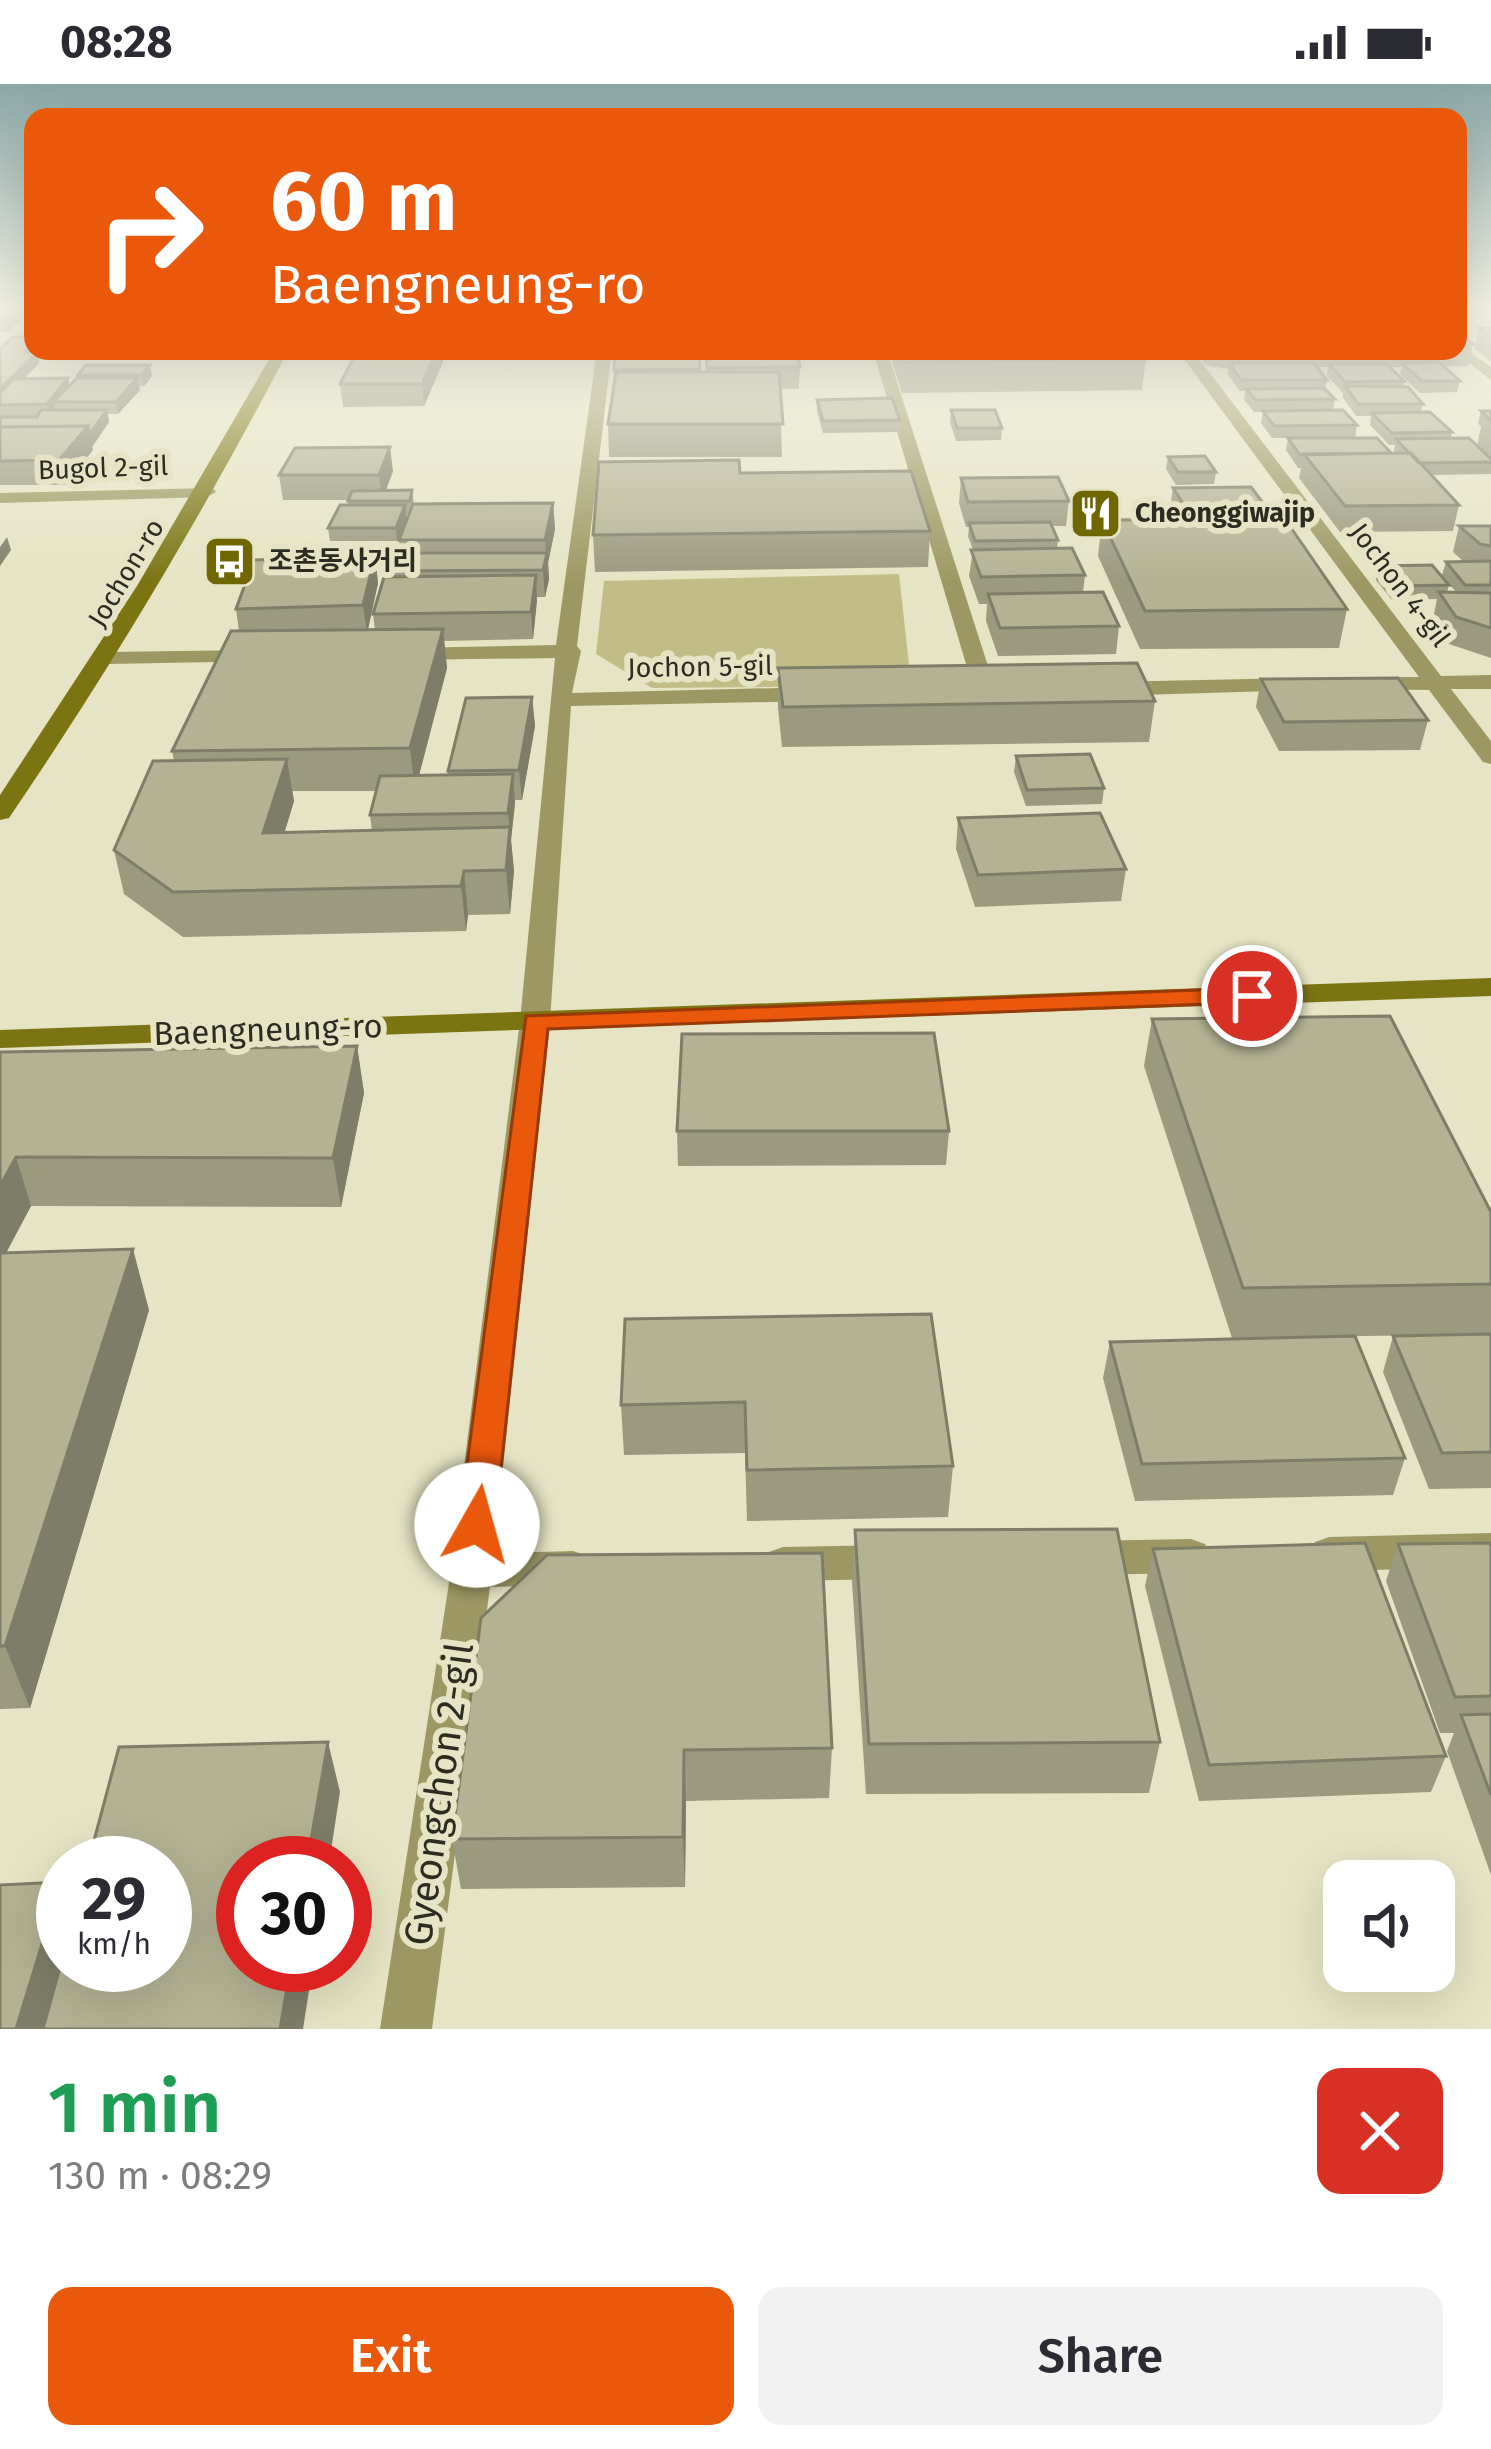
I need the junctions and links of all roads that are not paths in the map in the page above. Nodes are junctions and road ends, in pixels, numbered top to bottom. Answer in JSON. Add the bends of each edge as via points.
{"nodes":[{"id":1,"x":255,"y":401,"type":"edge"},
{"id":2,"x":598,"y":401,"type":"edge"},
{"id":3,"x":895,"y":401,"type":"edge"},
{"id":4,"x":1223,"y":401,"type":"edge"},
{"id":5,"x":207,"y":492,"type":"junction"},
{"id":6,"x":0,"y":498,"type":"edge"},
{"id":7,"x":570,"y":651,"type":"junction"},
{"id":8,"x":385,"y":654,"type":"edge"},
{"id":9,"x":292,"y":656,"type":"edge"},
{"id":10,"x":106,"y":658,"type":"junction"},
{"id":11,"x":1491,"y":682,"type":"edge"},
{"id":12,"x":1436,"y":683,"type":"junction"},
{"id":13,"x":1080,"y":689,"type":"edge"},
{"id":14,"x":985,"y":691,"type":"edge"},
{"id":15,"x":843,"y":694,"type":"edge"},
{"id":16,"x":560,"y":700,"type":"junction"},
{"id":17,"x":1491,"y":757,"type":"edge"},
{"id":18,"x":0,"y":813,"type":"edge"},
{"id":19,"x":1491,"y":987,"type":"edge"},
{"id":20,"x":535,"y":1022,"type":"junction"},
{"id":21,"x":0,"y":1039,"type":"edge"},
{"id":22,"x":1491,"y":1550,"type":"edge"},
{"id":23,"x":1301,"y":1554,"type":"edge"},
{"id":24,"x":1230,"y":1556,"type":"edge"},
{"id":25,"x":1041,"y":1559,"type":"edge"},
{"id":26,"x":922,"y":1562,"type":"edge"},
{"id":27,"x":733,"y":1565,"type":"edge"},
{"id":28,"x":614,"y":1568,"type":"edge"},
{"id":29,"x":472,"y":1570,"type":"junction"},
{"id":30,"x":406,"y":2029,"type":"edge"}],
"edges":[{"from":1,"to":5,"type":"street","name":"Jochon-ro"},
{"from":2,"to":7,"type":"street"},
{"from":3,"to":14,"type":"street"},
{"from":4,"to":12,"type":"street","name":"Jochon 4-gil"},
{"from":5,"to":6,"type":"street","name":"Bugol 2-gil"},
{"from":5,"to":10,"type":"street","name":"Jochon-ro"},
{"from":7,"to":8,"type":"street"},
{"from":7,"to":16,"type":"street"},
{"from":9,"to":10,"type":"street"},
{"from":10,"to":18,"type":"street","name":"Jochon-ro"},
{"from":11,"to":12,"type":"street","name":"Jochon 4-gil"},
{"from":12,"to":13,"type":"street","name":"Jochon 4-gil"},
{"from":12,"to":17,"type":"street","name":"Jochon 4-gil"},
{"from":15,"to":16,"type":"street","name":"Jochon 5-gil"},
{"from":16,"to":20,"type":"street"},
{"from":19,"to":20,"type":"street","name":"Baengneung-ro"},
{"from":20,"to":21,"type":"street","name":"Baengneung-ro"},
{"from":20,"to":29,"type":"street"},
{"from":22,"to":23,"type":"street"},
{"from":24,"to":25,"type":"street"},
{"from":26,"to":27,"type":"street"},
{"from":28,"to":29,"type":"street"},
{"from":29,"to":30,"type":"street","name":"Gyeongchon 2-gil"}]}
